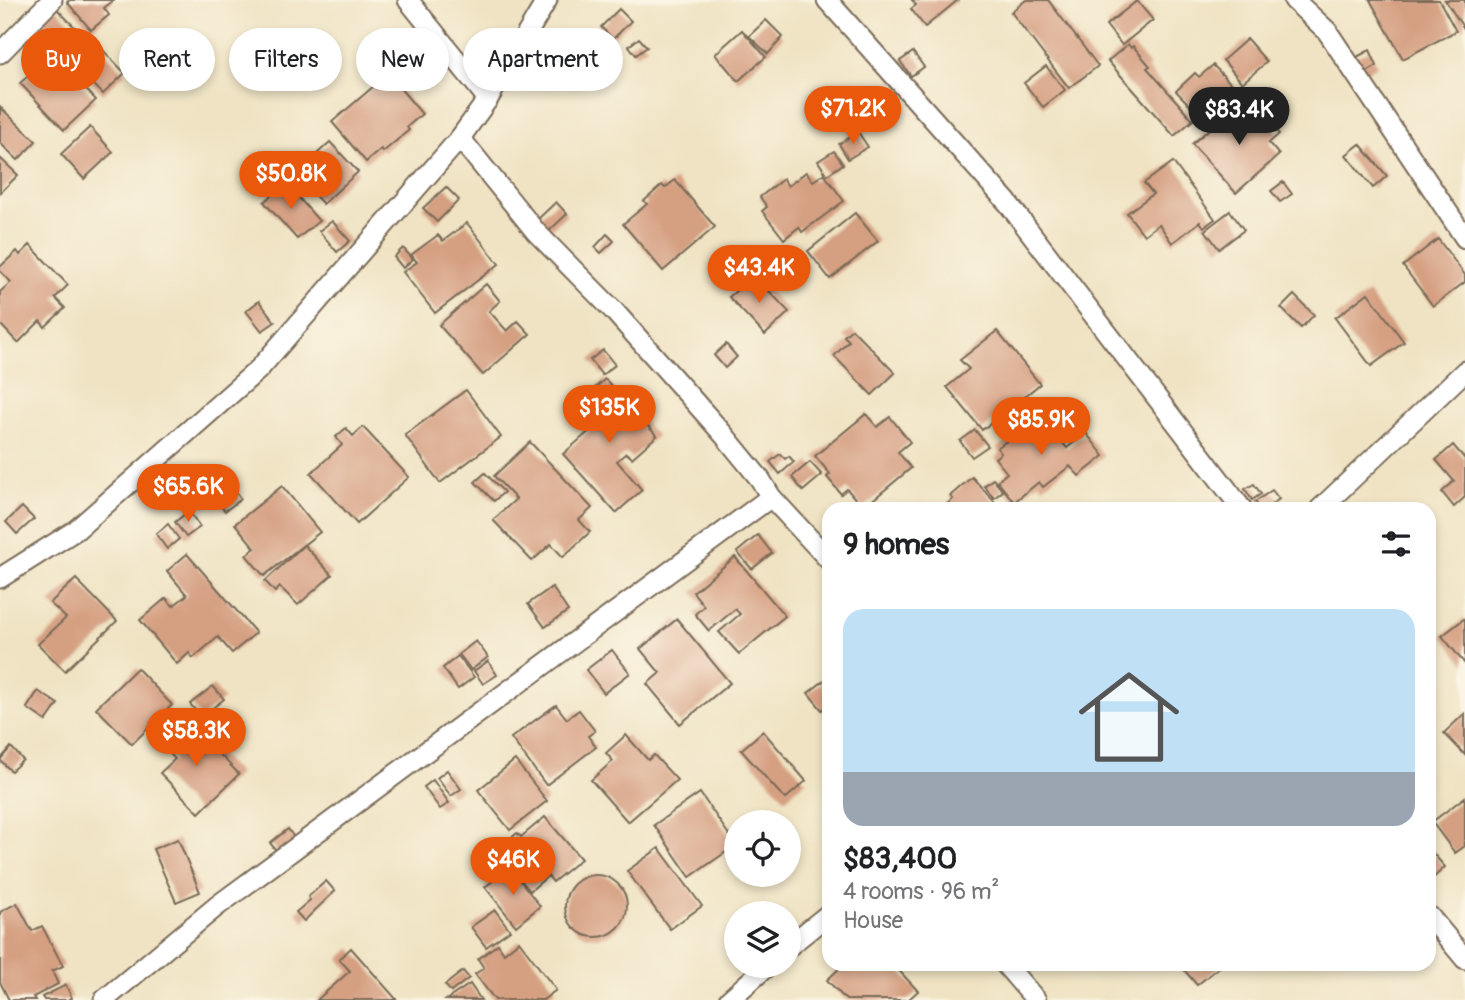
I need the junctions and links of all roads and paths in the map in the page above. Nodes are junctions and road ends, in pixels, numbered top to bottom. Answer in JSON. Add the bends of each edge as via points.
{"nodes":[{"id":1,"x":52,"y":0,"type":"edge"},
{"id":2,"x":408,"y":0,"type":"edge"},
{"id":3,"x":547,"y":0,"type":"edge"},
{"id":4,"x":827,"y":0,"type":"edge"},
{"id":5,"x":1294,"y":0,"type":"edge"},
{"id":6,"x":0,"y":53,"type":"edge"},
{"id":7,"x":488,"y":99,"type":"junction"},
{"id":8,"x":460,"y":138,"type":"junction"},
{"id":9,"x":1465,"y":238,"type":"edge"},
{"id":10,"x":1465,"y":371,"type":"edge"},
{"id":11,"x":771,"y":497,"type":"junction"},
{"id":12,"x":1237,"y":502,"type":"edge"},
{"id":13,"x":1327,"y":502,"type":"edge"},
{"id":14,"x":822,"y":552,"type":"edge"},
{"id":15,"x":1,"y":576,"type":"edge"},
{"id":16,"x":822,"y":919,"type":"edge"},
{"id":17,"x":1436,"y":924,"type":"edge"},
{"id":18,"x":801,"y":936,"type":"edge"},
{"id":19,"x":1465,"y":959,"type":"edge"},
{"id":20,"x":1011,"y":971,"type":"edge"},
{"id":21,"x":754,"y":978,"type":"edge"},
{"id":22,"x":104,"y":1000,"type":"edge"},
{"id":23,"x":729,"y":1000,"type":"edge"},
{"id":24,"x":1036,"y":1000,"type":"edge"}],
"edges":[{"from":1,"to":6,"type":"street"},
{"from":2,"to":7,"type":"street"},
{"from":3,"to":7,"type":"street"},
{"from":4,"to":12,"type":"street","via":[[1007,202]]},
{"from":5,"to":9,"type":"street","via":[[1327,31]]},
{"from":7,"to":8,"type":"street"},
{"from":8,"to":11,"type":"street","via":[[536,232],[614,311],[724,435]]},
{"from":8,"to":15,"type":"street","via":[[259,369],[76,530]]},
{"from":10,"to":13,"type":"street"},
{"from":11,"to":14,"type":"street"},
{"from":11,"to":22,"type":"street","via":[[217,906]]},
{"from":16,"to":18,"type":"street"},
{"from":17,"to":19,"type":"street"},
{"from":20,"to":24,"type":"street"},
{"from":21,"to":23,"type":"street"}]}
